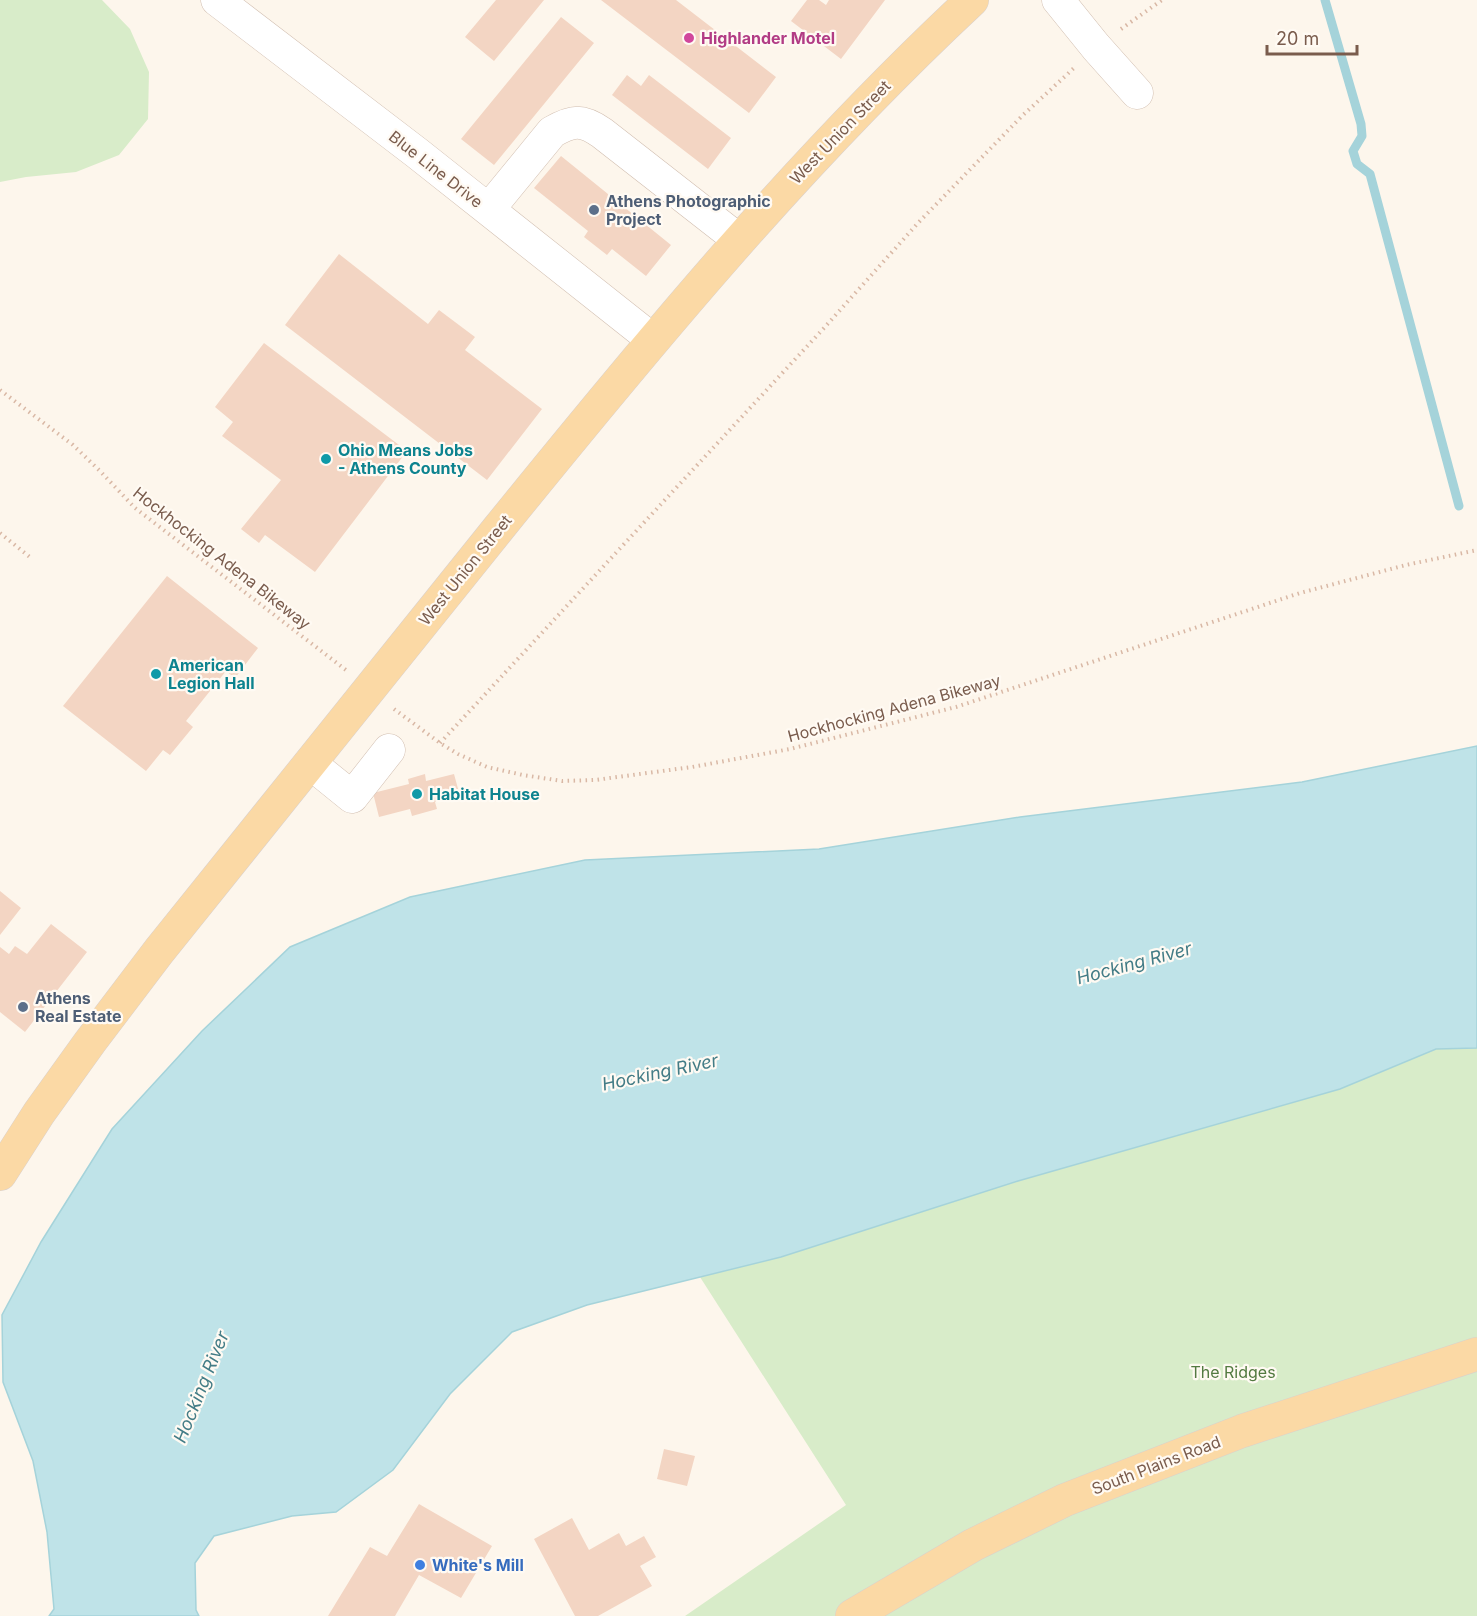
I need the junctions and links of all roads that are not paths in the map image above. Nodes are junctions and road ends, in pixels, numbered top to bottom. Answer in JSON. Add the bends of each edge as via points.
{"nodes":[{"id":1,"x":217,"y":0,"type":"edge"},
{"id":2,"x":1058,"y":0,"type":"edge"},
{"id":3,"x":964,"y":3,"type":"edge"},
{"id":4,"x":1137,"y":93,"type":"dead end"},
{"id":5,"x":489,"y":209,"type":"junction"},
{"id":6,"x":739,"y":240,"type":"junction"},
{"id":7,"x":653,"y":340,"type":"junction"},
{"id":8,"x":389,"y":750,"type":"dead end"},
{"id":9,"x":310,"y":763,"type":"junction"},
{"id":10,"x":0,"y":1174,"type":"edge"},
{"id":11,"x":1477,"y":1354,"type":"edge"},
{"id":12,"x":852,"y":1616,"type":"edge"}],
"edges":[{"from":1,"to":5,"type":"street","name":"Blue Line Drive"},
{"from":2,"to":4,"type":"street"},
{"from":3,"to":6,"type":"main road","name":"West Union Street"},
{"from":5,"to":6,"type":"street","via":[[552,132],[579,122],[603,133]]},
{"from":5,"to":7,"type":"street","name":"Blue Line Drive"},
{"from":6,"to":7,"type":"main road","name":"West Union Street"},
{"from":7,"to":9,"type":"main road","name":"West Union Street"},
{"from":8,"to":9,"type":"street","via":[[352,797]]},
{"from":9,"to":10,"type":"main road","name":"West Union Street","via":[[97,1033]]},
{"from":11,"to":12,"type":"main road","name":"South Plains Road","via":[[1242,1431],[1065,1500],[973,1545]]}]}
